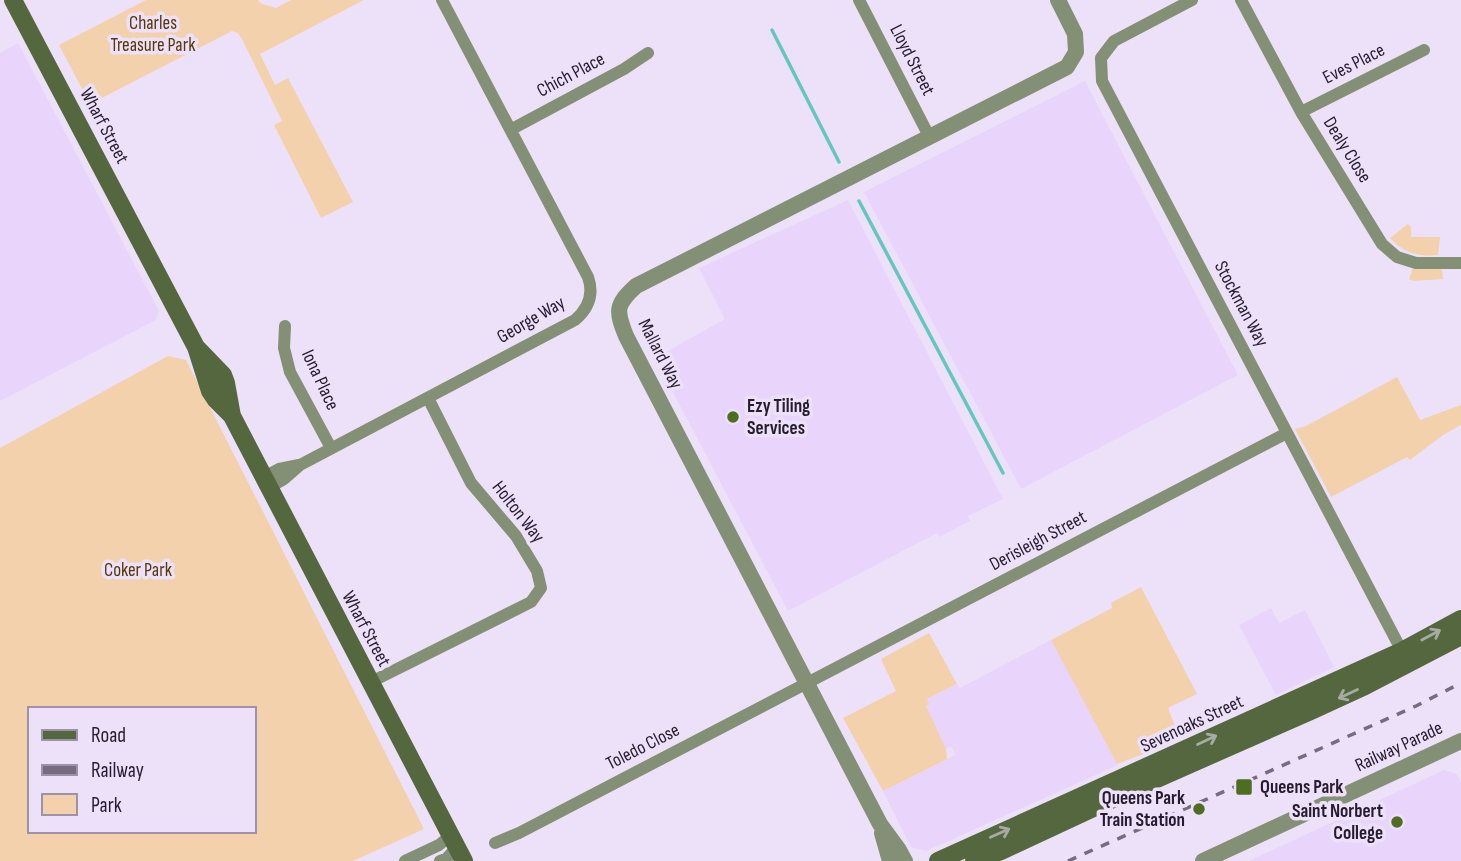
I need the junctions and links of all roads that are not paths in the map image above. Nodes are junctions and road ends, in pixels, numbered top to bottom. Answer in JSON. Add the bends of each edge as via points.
{"nodes":[{"id":1,"x":13,"y":0,"type":"edge"},
{"id":2,"x":442,"y":0,"type":"edge"},
{"id":3,"x":859,"y":0,"type":"edge"},
{"id":4,"x":1058,"y":0,"type":"edge"},
{"id":5,"x":1192,"y":0,"type":"edge"},
{"id":6,"x":1241,"y":0,"type":"edge"},
{"id":7,"x":1424,"y":50,"type":"dead end"},
{"id":8,"x":648,"y":53,"type":"dead end"},
{"id":9,"x":1301,"y":113,"type":"junction"},
{"id":10,"x":512,"y":129,"type":"junction"},
{"id":11,"x":930,"y":138,"type":"junction"},
{"id":12,"x":1461,"y":263,"type":"edge"},
{"id":13,"x":285,"y":326,"type":"dead end"},
{"id":14,"x":428,"y":398,"type":"junction"},
{"id":15,"x":1287,"y":433,"type":"junction"},
{"id":16,"x":331,"y":448,"type":"junction"},
{"id":17,"x":267,"y":482,"type":"junction"},
{"id":18,"x":1461,"y":619,"type":"edge"},
{"id":19,"x":1461,"y":636,"type":"edge"},
{"id":20,"x":1405,"y":657,"type":"junction"},
{"id":21,"x":371,"y":682,"type":"junction"},
{"id":22,"x":807,"y":684,"type":"junction"},
{"id":23,"x":1460,"y":744,"type":"edge"},
{"id":24,"x":880,"y":824,"type":"junction"},
{"id":25,"x":495,"y":843,"type":"dead end"},
{"id":26,"x":457,"y":848,"type":"edge"},
{"id":27,"x":405,"y":861,"type":"edge"},
{"id":28,"x":440,"y":861,"type":"edge"},
{"id":29,"x":890,"y":861,"type":"edge"},
{"id":30,"x":905,"y":861,"type":"edge"},
{"id":31,"x":937,"y":861,"type":"edge"},
{"id":32,"x":974,"y":861,"type":"edge"},
{"id":33,"x":1203,"y":861,"type":"edge"}],
"edges":[{"from":1,"to":17,"type":"main road","name":"Wharf Street","via":[[196,347],[223,375],[232,416]]},
{"from":2,"to":10,"type":"street","name":"George Way"},
{"from":3,"to":11,"type":"street","name":"Lloyd Street"},
{"from":4,"to":11,"type":"street","name":"Mallard Way","via":[[1075,34],[1076,52],[1067,67]]},
{"from":5,"to":15,"type":"street","name":"Stockman Way","via":[[1114,41],[1101,58],[1102,81]]},
{"from":6,"to":9,"type":"street","name":"Dealy Close"},
{"from":7,"to":9,"type":"street","name":"Eves Place"},
{"from":8,"to":10,"type":"street","name":"Chich Place"},
{"from":9,"to":12,"type":"street","name":"Dealy Close","via":[[1382,244],[1397,257],[1416,263]]},
{"from":10,"to":14,"type":"street","name":"George Way","via":[[588,277],[588,304],[575,320]]},
{"from":11,"to":22,"type":"street","name":"Mallard Way","via":[[636,286],[619,309],[626,336]]},
{"from":13,"to":16,"type":"street","name":"Iona Place","via":[[290,372]]},
{"from":14,"to":16,"type":"street","name":"George Way"},
{"from":14,"to":21,"type":"street","name":"Holton Way","via":[[471,484],[516,536],[537,571],[541,588],[531,602]]},
{"from":15,"to":20,"type":"street","name":"Stockman Way"},
{"from":15,"to":22,"type":"street","name":"Derisleigh Street"},
{"from":16,"to":17,"type":"street","name":"George Way","via":[[300,465],[279,469]]},
{"from":17,"to":21,"type":"main road","name":"Wharf Street"},
{"from":20,"to":18,"type":"main road","name":"Sevenoaks Street","one_way":true},
{"from":19,"to":20,"type":"main road","name":"Sevenoaks Street"},
{"from":31,"to":20,"type":"main road","name":"Sevenoaks Street","one_way":true},
{"from":20,"to":32,"type":"main road","name":"Sevenoaks Street","one_way":true,"via":[[1365,686]]},
{"from":21,"to":26,"type":"main road","name":"Wharf Street"},
{"from":22,"to":24,"type":"street","name":"Mallard Way"},
{"from":22,"to":25,"type":"street","name":"Toledo Close"},
{"from":23,"to":33,"type":"street","name":"Railway Parade"},
{"from":24,"to":29,"type":"street","name":"Mallard Way"},
{"from":24,"to":30,"type":"street","name":"Mallard Way"},
{"from":26,"to":27,"type":"street","via":[[439,845]]},
{"from":26,"to":28,"type":"street"}]}
